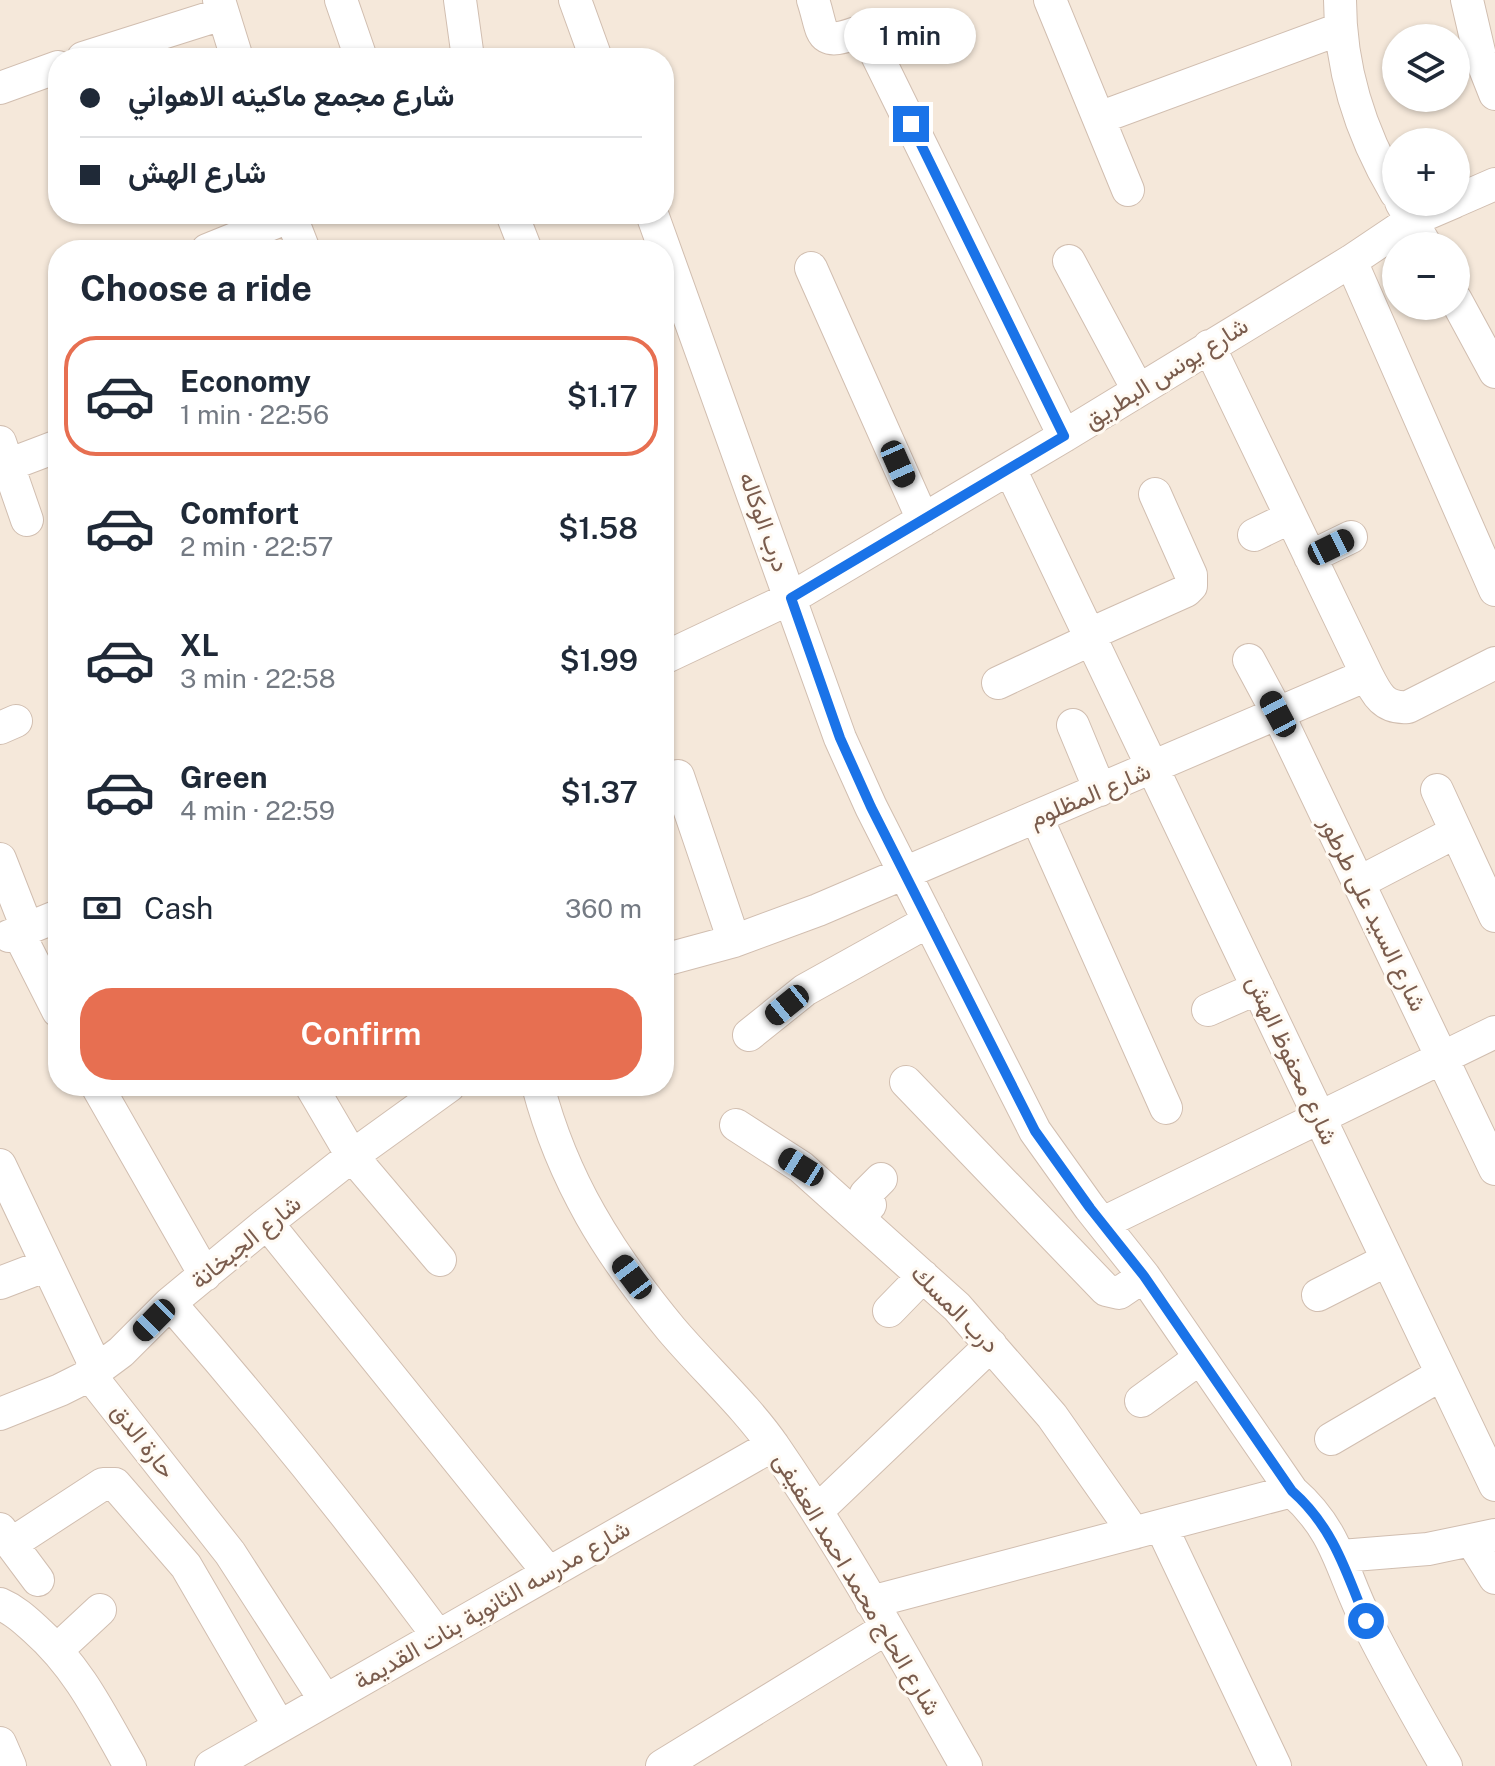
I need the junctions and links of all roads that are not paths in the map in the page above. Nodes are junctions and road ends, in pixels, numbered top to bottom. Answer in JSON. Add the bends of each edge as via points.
{"nodes":[{"id":1,"x":341,"y":0,"type":"edge"},
{"id":2,"x":460,"y":0,"type":"edge"},
{"id":3,"x":575,"y":0,"type":"edge"},
{"id":4,"x":813,"y":0,"type":"edge"},
{"id":5,"x":1050,"y":0,"type":"edge"},
{"id":6,"x":1467,"y":0,"type":"edge"},
{"id":7,"x":220,"y":7,"type":"edge"},
{"id":8,"x":1340,"y":14,"type":"edge"},
{"id":9,"x":110,"y":48,"type":"edge"},
{"id":10,"x":234,"y":48,"type":"edge"},
{"id":11,"x":358,"y":48,"type":"edge"},
{"id":12,"x":467,"y":48,"type":"edge"},
{"id":13,"x":592,"y":48,"type":"edge"},
{"id":14,"x":48,"y":71,"type":"edge"},
{"id":15,"x":0,"y":88,"type":"edge"},
{"id":16,"x":1495,"y":94,"type":"edge"},
{"id":17,"x":1099,"y":118,"type":"junction"},
{"id":18,"x":1382,"y":169,"type":"edge"},
{"id":19,"x":1495,"y":184,"type":"edge"},
{"id":20,"x":1128,"y":190,"type":"dead end"},
{"id":21,"x":1470,"y":195,"type":"edge"},
{"id":22,"x":1408,"y":216,"type":"edge"},
{"id":23,"x":269,"y":224,"type":"edge"},
{"id":24,"x":231,"y":240,"type":"edge"},
{"id":25,"x":1069,"y":261,"type":"dead end"},
{"id":26,"x":1351,"y":261,"type":"junction"},
{"id":27,"x":811,"y":268,"type":"dead end"},
{"id":28,"x":674,"y":275,"type":"edge"},
{"id":29,"x":1470,"y":316,"type":"edge"},
{"id":30,"x":1487,"y":336,"type":"edge"},
{"id":31,"x":1209,"y":346,"type":"junction"},
{"id":32,"x":1495,"y":372,"type":"edge"},
{"id":33,"x":1138,"y":390,"type":"junction"},
{"id":34,"x":1064,"y":436,"type":"junction"},
{"id":35,"x":48,"y":447,"type":"edge"},
{"id":36,"x":4,"y":453,"type":"edge"},
{"id":37,"x":1010,"y":469,"type":"junction"},
{"id":38,"x":1155,"y":494,"type":"dead end"},
{"id":39,"x":1291,"y":517,"type":"junction"},
{"id":40,"x":27,"y":520,"type":"dead end"},
{"id":41,"x":923,"y":520,"type":"junction"},
{"id":42,"x":1254,"y":535,"type":"dead end"},
{"id":43,"x":1351,"y":537,"type":"dead end"},
{"id":44,"x":1310,"y":557,"type":"junction"},
{"id":45,"x":1495,"y":590,"type":"edge"},
{"id":46,"x":791,"y":598,"type":"junction"},
{"id":47,"x":1091,"y":637,"type":"junction"},
{"id":48,"x":674,"y":653,"type":"edge"},
{"id":49,"x":1249,"y":660,"type":"dead end"},
{"id":50,"x":1495,"y":663,"type":"edge"},
{"id":51,"x":1367,"y":675,"type":"junction"},
{"id":52,"x":998,"y":683,"type":"dead end"},
{"id":53,"x":1278,"y":714,"type":"junction"},
{"id":54,"x":1073,"y":725,"type":"dead end"},
{"id":55,"x":1154,"y":767,"type":"junction"},
{"id":56,"x":678,"y":776,"type":"dead end"},
{"id":57,"x":1100,"y":790,"type":"junction"},
{"id":58,"x":1437,"y":790,"type":"dead end"},
{"id":59,"x":1037,"y":818,"type":"junction"},
{"id":60,"x":1456,"y":832,"type":"junction"},
{"id":61,"x":0,"y":859,"type":"edge"},
{"id":62,"x":905,"y":872,"type":"junction"},
{"id":63,"x":1358,"y":883,"type":"junction"},
{"id":64,"x":1495,"y":916,"type":"edge"},
{"id":65,"x":48,"y":920,"type":"edge"},
{"id":66,"x":929,"y":921,"type":"junction"},
{"id":67,"x":15,"y":933,"type":"edge"},
{"id":68,"x":734,"y":941,"type":"junction"},
{"id":69,"x":674,"y":957,"type":"edge"},
{"id":70,"x":1258,"y":988,"type":"junction"},
{"id":71,"x":48,"y":993,"type":"edge"},
{"id":72,"x":1208,"y":1010,"type":"dead end"},
{"id":73,"x":1495,"y":1032,"type":"edge"},
{"id":74,"x":749,"y":1035,"type":"dead end"},
{"id":75,"x":1442,"y":1056,"type":"junction"},
{"id":76,"x":906,"y":1082,"type":"dead end"},
{"id":77,"x":103,"y":1096,"type":"edge"},
{"id":78,"x":317,"y":1096,"type":"edge"},
{"id":79,"x":427,"y":1096,"type":"edge"},
{"id":80,"x":541,"y":1096,"type":"edge"},
{"id":81,"x":1166,"y":1108,"type":"dead end"},
{"id":82,"x":1319,"y":1117,"type":"junction"},
{"id":83,"x":736,"y":1125,"type":"dead end"},
{"id":84,"x":352,"y":1156,"type":"junction"},
{"id":85,"x":0,"y":1166,"type":"edge"},
{"id":86,"x":1495,"y":1169,"type":"edge"},
{"id":87,"x":881,"y":1179,"type":"dead end"},
{"id":88,"x":858,"y":1216,"type":"junction"},
{"id":89,"x":267,"y":1223,"type":"junction"},
{"id":90,"x":1103,"y":1223,"type":"junction"},
{"id":91,"x":440,"y":1260,"type":"dead end"},
{"id":92,"x":1387,"y":1260,"type":"junction"},
{"id":93,"x":47,"y":1265,"type":"junction"},
{"id":94,"x":205,"y":1275,"type":"junction"},
{"id":95,"x":923,"y":1276,"type":"junction"},
{"id":96,"x":1144,"y":1276,"type":"junction"},
{"id":97,"x":0,"y":1283,"type":"edge"},
{"id":98,"x":1318,"y":1295,"type":"dead end"},
{"id":99,"x":170,"y":1303,"type":"junction"},
{"id":100,"x":889,"y":1311,"type":"dead end"},
{"id":101,"x":991,"y":1345,"type":"junction"},
{"id":102,"x":1200,"y":1358,"type":"junction"},
{"id":103,"x":1442,"y":1374,"type":"junction"},
{"id":104,"x":90,"y":1375,"type":"junction"},
{"id":105,"x":1141,"y":1401,"type":"dead end"},
{"id":106,"x":0,"y":1414,"type":"edge"},
{"id":107,"x":1331,"y":1439,"type":"dead end"},
{"id":108,"x":773,"y":1445,"type":"junction"},
{"id":109,"x":1495,"y":1485,"type":"edge"},
{"id":110,"x":1292,"y":1491,"type":"junction"},
{"id":111,"x":817,"y":1511,"type":"junction"},
{"id":112,"x":1147,"y":1529,"type":"junction"},
{"id":113,"x":6,"y":1537,"type":"edge"},
{"id":114,"x":1484,"y":1538,"type":"edge"},
{"id":115,"x":1341,"y":1556,"type":"junction"},
{"id":116,"x":548,"y":1572,"type":"junction"},
{"id":117,"x":1495,"y":1578,"type":"edge"},
{"id":118,"x":38,"y":1580,"type":"dead end"},
{"id":119,"x":0,"y":1604,"type":"edge"},
{"id":120,"x":100,"y":1610,"type":"dead end"},
{"id":121,"x":879,"y":1615,"type":"junction"},
{"id":122,"x":438,"y":1636,"type":"junction"},
{"id":123,"x":58,"y":1649,"type":"junction"},
{"id":124,"x":325,"y":1700,"type":"junction"},
{"id":125,"x":279,"y":1726,"type":"junction"},
{"id":126,"x":0,"y":1743,"type":"edge"},
{"id":127,"x":218,"y":1764,"type":"edge"},
{"id":128,"x":10,"y":1766,"type":"edge"},
{"id":129,"x":130,"y":1766,"type":"edge"},
{"id":130,"x":662,"y":1766,"type":"edge"},
{"id":131,"x":966,"y":1766,"type":"edge"},
{"id":132,"x":1275,"y":1766,"type":"edge"},
{"id":133,"x":1446,"y":1766,"type":"edge"}],
"edges":[{"from":1,"to":11,"type":"street"},
{"from":2,"to":12,"type":"street"},
{"from":3,"to":13,"type":"street"},
{"from":4,"to":34,"type":"street","via":[[829,39],[856,33],[869,39]]},
{"from":5,"to":17,"type":"street"},
{"from":6,"to":16,"type":"street"},
{"from":7,"to":9,"type":"street"},
{"from":7,"to":10,"type":"street"},
{"from":8,"to":17,"type":"street"},
{"from":8,"to":18,"type":"street","via":[[1353,96]]},
{"from":14,"to":15,"type":"street"},
{"from":17,"to":20,"type":"street"},
{"from":19,"to":21,"type":"street","name":"شارع يونس البطريق"},
{"from":22,"to":26,"type":"street","name":"شارع يونس البطريق"},
{"from":23,"to":24,"type":"street"},
{"from":25,"to":33,"type":"street"},
{"from":26,"to":31,"type":"street","name":"شارع يونس البطريق"},
{"from":26,"to":45,"type":"street"},
{"from":27,"to":41,"type":"street"},
{"from":28,"to":46,"type":"street","name":"درب الوكاله"},
{"from":29,"to":30,"type":"street"},
{"from":30,"to":32,"type":"street"},
{"from":31,"to":33,"type":"street","name":"شارع يونس البطريق"},
{"from":31,"to":39,"type":"street"},
{"from":33,"to":34,"type":"street","name":"شارع يونس البطريق"},
{"from":34,"to":37,"type":"street","name":"شارع يونس البطريق"},
{"from":35,"to":36,"type":"street"},
{"from":36,"to":40,"type":"street"},
{"from":37,"to":41,"type":"street","name":"شارع يونس البطريق"},
{"from":37,"to":47,"type":"street","name":"شارع محفوظ الهش"},
{"from":38,"to":47,"type":"street","via":[[1191,575],[1191,586]]},
{"from":39,"to":42,"type":"street"},
{"from":39,"to":44,"type":"street"},
{"from":41,"to":46,"type":"street","name":"شارع يونس البطريق"},
{"from":43,"to":44,"type":"street"},
{"from":44,"to":51,"type":"street"},
{"from":46,"to":48,"type":"street","name":"شارع يونس البطريق"},
{"from":46,"to":62,"type":"street","name":"درب الوكاله","via":[[840,738]]},
{"from":47,"to":52,"type":"street"},
{"from":47,"to":55,"type":"street","name":"شارع محفوظ الهش"},
{"from":49,"to":53,"type":"street","name":"شارع السيد على طرطور"},
{"from":50,"to":51,"type":"street","via":[[1398,708],[1380,700]]},
{"from":51,"to":53,"type":"street","name":"شارع المظلوم"},
{"from":53,"to":55,"type":"street","name":"شارع المظلوم"},
{"from":53,"to":63,"type":"street","name":"شارع السيد على طرطور"},
{"from":54,"to":57,"type":"street"},
{"from":55,"to":57,"type":"street","name":"شارع المظلوم"},
{"from":55,"to":70,"type":"street","name":"شارع محفوظ الهش"},
{"from":56,"to":68,"type":"street"},
{"from":57,"to":59,"type":"street","name":"شارع المظلوم"},
{"from":58,"to":60,"type":"street"},
{"from":59,"to":62,"type":"street","name":"شارع المظلوم"},
{"from":59,"to":81,"type":"street"},
{"from":60,"to":63,"type":"street"},
{"from":60,"to":64,"type":"street"},
{"from":61,"to":67,"type":"street"},
{"from":62,"to":66,"type":"street","name":"درب الوكاله"},
{"from":62,"to":68,"type":"street","name":"شارع المظلوم"},
{"from":63,"to":75,"type":"street","name":"شارع السيد على طرطور"},
{"from":65,"to":67,"type":"street"},
{"from":66,"to":74,"type":"street","via":[[805,990]]},
{"from":66,"to":90,"type":"street","name":"درب الوكاله","via":[[1035,1131]]},
{"from":67,"to":71,"type":"street"},
{"from":68,"to":69,"type":"street","name":"شارع المظلوم"},
{"from":70,"to":72,"type":"street"},
{"from":70,"to":82,"type":"street","name":"شارع محفوظ الهش"},
{"from":73,"to":75,"type":"street"},
{"from":75,"to":82,"type":"street"},
{"from":75,"to":86,"type":"street","name":"شارع السيد على طرطور"},
{"from":76,"to":96,"type":"street","via":[[1106,1290],[1119,1293]]},
{"from":77,"to":94,"type":"street"},
{"from":78,"to":84,"type":"street"},
{"from":79,"to":84,"type":"street","name":"شارع الجبخانة"},
{"from":80,"to":108,"type":"street","name":"شارع الحاج محمد احمد العفيفى","via":[[580,1200],[613,1251],[670,1327]]},
{"from":82,"to":90,"type":"street"},
{"from":82,"to":92,"type":"street","name":"شارع محفوظ الهش"},
{"from":83,"to":88,"type":"street","name":"درب المسك","via":[[801,1167]]},
{"from":84,"to":89,"type":"street","name":"شارع الجبخانة"},
{"from":84,"to":91,"type":"street"},
{"from":85,"to":93,"type":"street","name":"حارة الدق"},
{"from":87,"to":88,"type":"street","via":[[866,1194],[871,1204]]},
{"from":88,"to":95,"type":"street","name":"درب المسك"},
{"from":89,"to":94,"type":"street","name":"شارع الجبخانة"},
{"from":89,"to":116,"type":"street"},
{"from":90,"to":96,"type":"street","name":"درب الوكاله"},
{"from":92,"to":98,"type":"street"},
{"from":92,"to":103,"type":"street","name":"شارع محفوظ الهش"},
{"from":93,"to":97,"type":"street"},
{"from":93,"to":104,"type":"street","name":"حارة الدق","via":[[93,1361]]},
{"from":94,"to":99,"type":"street","name":"شارع الجبخانة"},
{"from":95,"to":100,"type":"street"},
{"from":95,"to":101,"type":"street","name":"درب المسك"},
{"from":96,"to":102,"type":"street","name":"درب الوكاله"},
{"from":99,"to":104,"type":"street","name":"شارع الجبخانة"},
{"from":99,"to":122,"type":"street","via":[[307,1465]]},
{"from":101,"to":111,"type":"street"},
{"from":101,"to":112,"type":"street","name":"درب المسك"},
{"from":102,"to":105,"type":"street"},
{"from":102,"to":110,"type":"street","name":"درب الوكاله"},
{"from":103,"to":107,"type":"street"},
{"from":103,"to":109,"type":"street","name":"شارع محفوظ الهش"},
{"from":104,"to":106,"type":"street","name":"شارع الجبخانة"},
{"from":104,"to":124,"type":"street","name":"حارة الدق","via":[[230,1553]]},
{"from":108,"to":111,"type":"street","name":"شارع الحاج محمد احمد العفيفى"},
{"from":108,"to":116,"type":"street","name":"شارع مدرسه الثانوية بنات القديمة"},
{"from":110,"to":112,"type":"street"},
{"from":110,"to":115,"type":"street","name":"درب الوكاله","via":[[1311,1508]]},
{"from":111,"to":121,"type":"street","name":"شارع الحاج محمد احمد العفيفى"},
{"from":112,"to":121,"type":"street"},
{"from":112,"to":132,"type":"street","name":"درب المسك"},
{"from":113,"to":118,"type":"street"},
{"from":113,"to":125,"type":"street","via":[[103,1484],[115,1484],[186,1566]]},
{"from":114,"to":115,"type":"street"},
{"from":114,"to":117,"type":"street"},
{"from":115,"to":133,"type":"street","name":"درب الوكاله","via":[[1366,1621]]},
{"from":116,"to":122,"type":"street","name":"شارع مدرسه الثانوية بنات القديمة"},
{"from":119,"to":123,"type":"street"},
{"from":120,"to":123,"type":"street"},
{"from":121,"to":130,"type":"street"},
{"from":121,"to":131,"type":"street","name":"شارع الحاج محمد احمد العفيفى"},
{"from":122,"to":124,"type":"street","name":"شارع مدرسه الثانوية بنات القديمة"},
{"from":123,"to":129,"type":"street"},
{"from":124,"to":125,"type":"street","name":"شارع مدرسه الثانوية بنات القديمة"},
{"from":125,"to":127,"type":"street","name":"شارع مدرسه الثانوية بنات القديمة"},
{"from":126,"to":128,"type":"street"}]}
